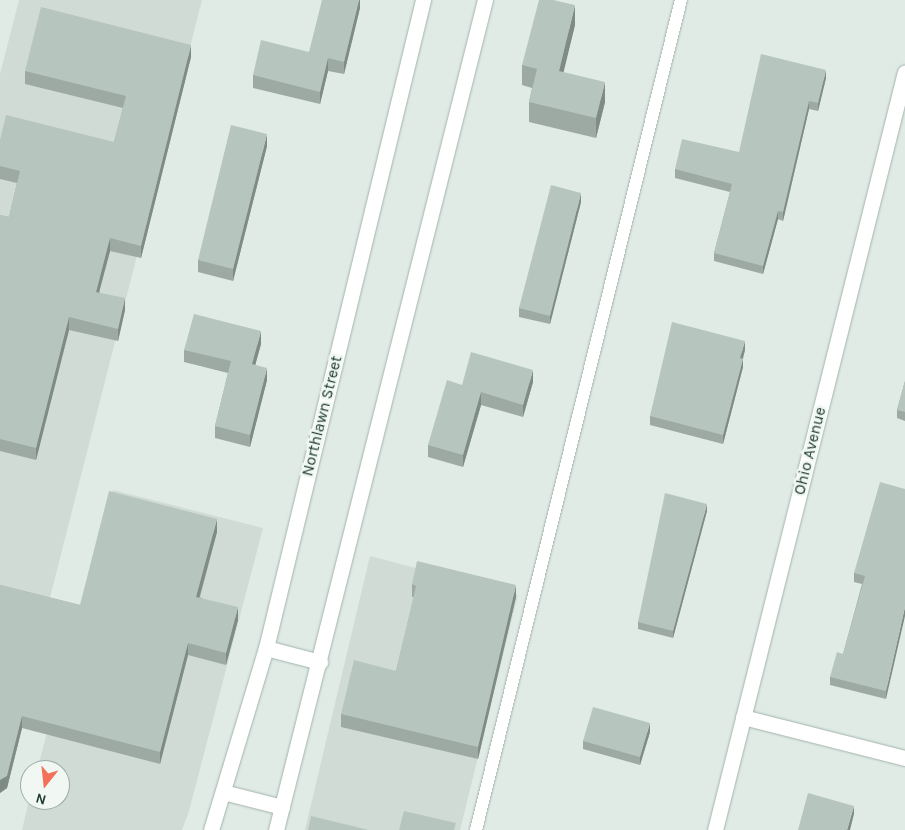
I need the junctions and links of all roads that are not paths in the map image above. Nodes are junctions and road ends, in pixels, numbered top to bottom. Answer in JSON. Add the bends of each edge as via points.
{"nodes":[{"id":1,"x":422,"y":0,"type":"edge"},
{"id":2,"x":485,"y":0,"type":"edge"},
{"id":3,"x":680,"y":0,"type":"edge"},
{"id":4,"x":905,"y":72,"type":"edge"},
{"id":5,"x":266,"y":648,"type":"junction"},
{"id":6,"x":320,"y":662,"type":"junction"},
{"id":7,"x":744,"y":716,"type":"junction"},
{"id":8,"x":905,"y":758,"type":"edge"},
{"id":9,"x":223,"y":792,"type":"junction"},
{"id":10,"x":282,"y":807,"type":"junction"},
{"id":11,"x":211,"y":830,"type":"edge"},
{"id":12,"x":276,"y":830,"type":"edge"},
{"id":13,"x":476,"y":830,"type":"edge"},
{"id":14,"x":715,"y":830,"type":"edge"}],
"edges":[{"from":1,"to":5,"type":"street","name":"Northlawn Street"},
{"from":2,"to":6,"type":"street"},
{"from":3,"to":13,"type":"lane"},
{"from":4,"to":7,"type":"street","name":"Ohio Avenue"},
{"from":5,"to":6,"type":"street"},
{"from":5,"to":9,"type":"street","name":"Northlawn Street"},
{"from":6,"to":10,"type":"street"},
{"from":7,"to":8,"type":"street"},
{"from":7,"to":14,"type":"street","name":"Ohio Avenue"},
{"from":9,"to":10,"type":"street"},
{"from":9,"to":11,"type":"street","name":"Northlawn Street"},
{"from":10,"to":12,"type":"street"}]}
